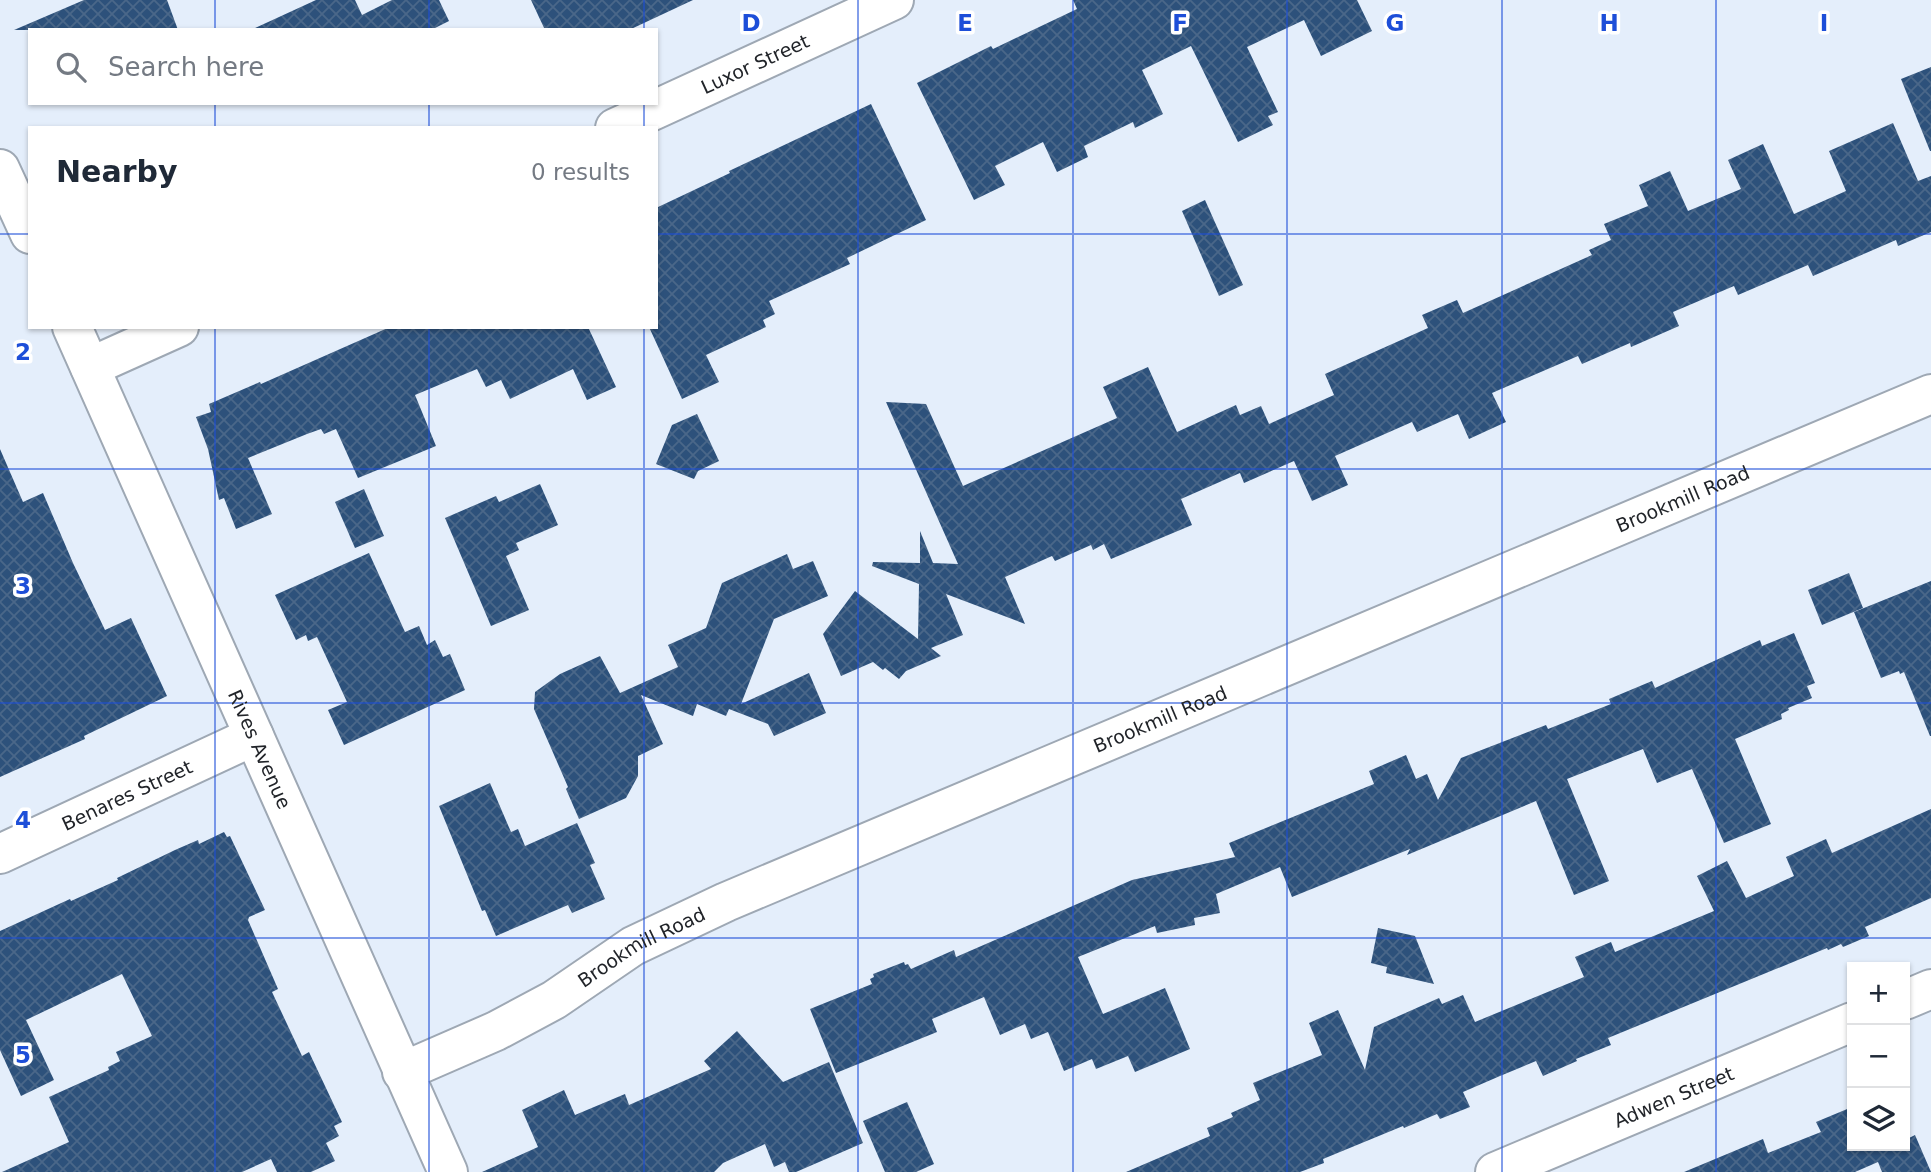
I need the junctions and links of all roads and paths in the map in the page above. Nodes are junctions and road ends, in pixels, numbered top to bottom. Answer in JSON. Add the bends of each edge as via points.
{"nodes":[{"id":1,"x":894,"y":0,"type":"edge"},
{"id":2,"x":619,"y":126,"type":"edge"},
{"id":3,"x":0,"y":169,"type":"edge"},
{"id":4,"x":28,"y":230,"type":"edge"},
{"id":5,"x":73,"y":329,"type":"edge"},
{"id":6,"x":175,"y":329,"type":"edge"},
{"id":7,"x":90,"y":367,"type":"junction"},
{"id":8,"x":1931,"y":394,"type":"edge"},
{"id":9,"x":254,"y":736,"type":"junction"},
{"id":10,"x":0,"y":854,"type":"edge"},
{"id":11,"x":1847,"y":1024,"type":"edge"},
{"id":12,"x":402,"y":1072,"type":"junction"},
{"id":13,"x":1504,"y":1170,"type":"edge"},
{"id":14,"x":448,"y":1172,"type":"edge"}],
"edges":[{"from":1,"to":2,"type":"street","name":"Luxor Street"},
{"from":3,"to":4,"type":"street"},
{"from":5,"to":7,"type":"street","name":"Rives Avenue"},
{"from":6,"to":7,"type":"street"},
{"from":7,"to":9,"type":"street","name":"Rives Avenue"},
{"from":8,"to":12,"type":"street","name":"Brookmill Road","via":[[726,902],[633,946],[554,1000],[496,1031]]},
{"from":9,"to":10,"type":"street","name":"Benares Street"},
{"from":9,"to":12,"type":"street","name":"Rives Avenue"},
{"from":11,"to":13,"type":"street","name":"Adwen Street"},
{"from":12,"to":14,"type":"street","name":"Rives Avenue"}]}
